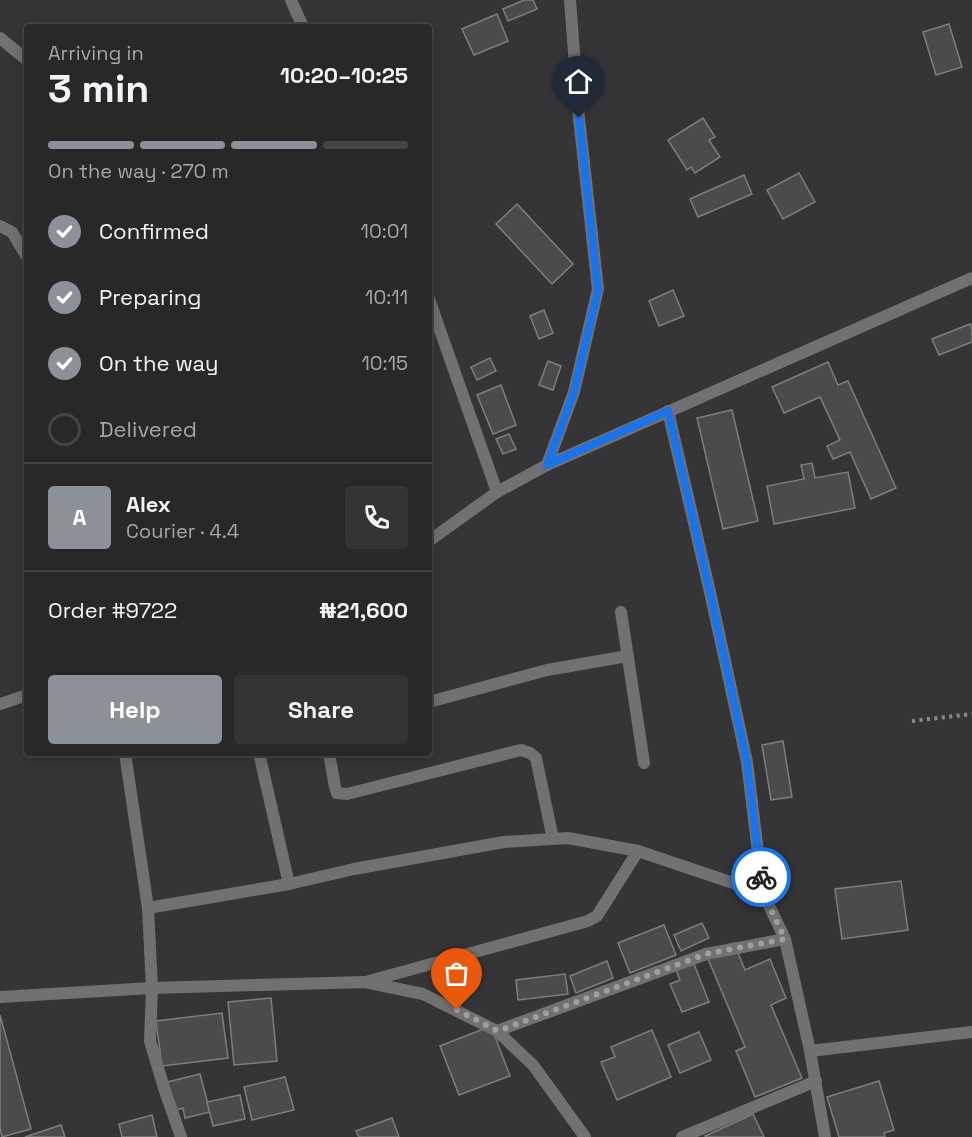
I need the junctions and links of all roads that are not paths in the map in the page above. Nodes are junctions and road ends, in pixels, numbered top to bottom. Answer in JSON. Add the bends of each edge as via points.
{"nodes":[{"id":1,"x":291,"y":0,"type":"edge"},
{"id":2,"x":570,"y":0,"type":"edge"},
{"id":3,"x":302,"y":24,"type":"edge"},
{"id":4,"x":0,"y":38,"type":"edge"},
{"id":5,"x":24,"y":58,"type":"edge"},
{"id":6,"x":0,"y":226,"type":"edge"},
{"id":7,"x":24,"y":252,"type":"edge"},
{"id":8,"x":972,"y":278,"type":"edge"},
{"id":9,"x":432,"y":308,"type":"edge"},
{"id":10,"x":668,"y":411,"type":"junction"},
{"id":11,"x":547,"y":465,"type":"junction"},
{"id":12,"x":497,"y":492,"type":"junction"},
{"id":13,"x":432,"y":539,"type":"edge"},
{"id":14,"x":621,"y":612,"type":"dead end"},
{"id":15,"x":628,"y":656,"type":"junction"},
{"id":16,"x":24,"y":696,"type":"edge"},
{"id":17,"x":432,"y":701,"type":"edge"},
{"id":18,"x":0,"y":704,"type":"edge"},
{"id":19,"x":125,"y":756,"type":"edge"},
{"id":20,"x":260,"y":756,"type":"edge"},
{"id":21,"x":329,"y":756,"type":"edge"},
{"id":22,"x":644,"y":764,"type":"dead end"},
{"id":23,"x":553,"y":839,"type":"junction"},
{"id":24,"x":638,"y":851,"type":"junction"},
{"id":25,"x":289,"y":884,"type":"junction"},
{"id":26,"x":763,"y":893,"type":"junction"},
{"id":27,"x":148,"y":908,"type":"junction"},
{"id":28,"x":785,"y":939,"type":"junction"},
{"id":29,"x":365,"y":982,"type":"junction"},
{"id":30,"x":152,"y":988,"type":"junction"},
{"id":31,"x":0,"y":997,"type":"edge"},
{"id":32,"x":498,"y":1031,"type":"junction"},
{"id":33,"x":972,"y":1032,"type":"edge"},
{"id":34,"x":810,"y":1051,"type":"junction"},
{"id":35,"x":816,"y":1082,"type":"junction"},
{"id":36,"x":181,"y":1137,"type":"edge"},
{"id":37,"x":585,"y":1137,"type":"edge"},
{"id":38,"x":682,"y":1137,"type":"edge"},
{"id":39,"x":825,"y":1137,"type":"edge"}],
"edges":[{"from":1,"to":3,"type":"street"},
{"from":2,"to":11,"type":"street","via":[[598,290],[574,392]]},
{"from":4,"to":5,"type":"street"},
{"from":6,"to":7,"type":"street","via":[[12,232]]},
{"from":8,"to":10,"type":"street"},
{"from":9,"to":12,"type":"street"},
{"from":10,"to":11,"type":"street"},
{"from":10,"to":26,"type":"street","via":[[747,762]]},
{"from":11,"to":12,"type":"street"},
{"from":12,"to":13,"type":"street"},
{"from":14,"to":15,"type":"street"},
{"from":15,"to":17,"type":"street","via":[[547,670]]},
{"from":15,"to":22,"type":"street"},
{"from":16,"to":18,"type":"street"},
{"from":19,"to":27,"type":"street"},
{"from":20,"to":25,"type":"street"},
{"from":21,"to":23,"type":"street","via":[[334,787],[337,793],[346,794],[522,750],[536,758]]},
{"from":23,"to":24,"type":"street","via":[[568,838]]},
{"from":23,"to":25,"type":"street","via":[[504,842]]},
{"from":24,"to":26,"type":"street"},
{"from":24,"to":29,"type":"street","via":[[597,916],[588,921]]},
{"from":25,"to":27,"type":"street"},
{"from":26,"to":28,"type":"street"},
{"from":27,"to":30,"type":"street"},
{"from":28,"to":32,"type":"street","via":[[706,954]]},
{"from":28,"to":34,"type":"street"},
{"from":29,"to":30,"type":"street"},
{"from":29,"to":32,"type":"street","via":[[423,994]]},
{"from":30,"to":31,"type":"street"},
{"from":30,"to":36,"type":"street","via":[[150,1041]]},
{"from":32,"to":37,"type":"street","via":[[533,1065]]},
{"from":33,"to":34,"type":"street"},
{"from":34,"to":35,"type":"street"},
{"from":35,"to":38,"type":"street"},
{"from":35,"to":39,"type":"street"}]}
